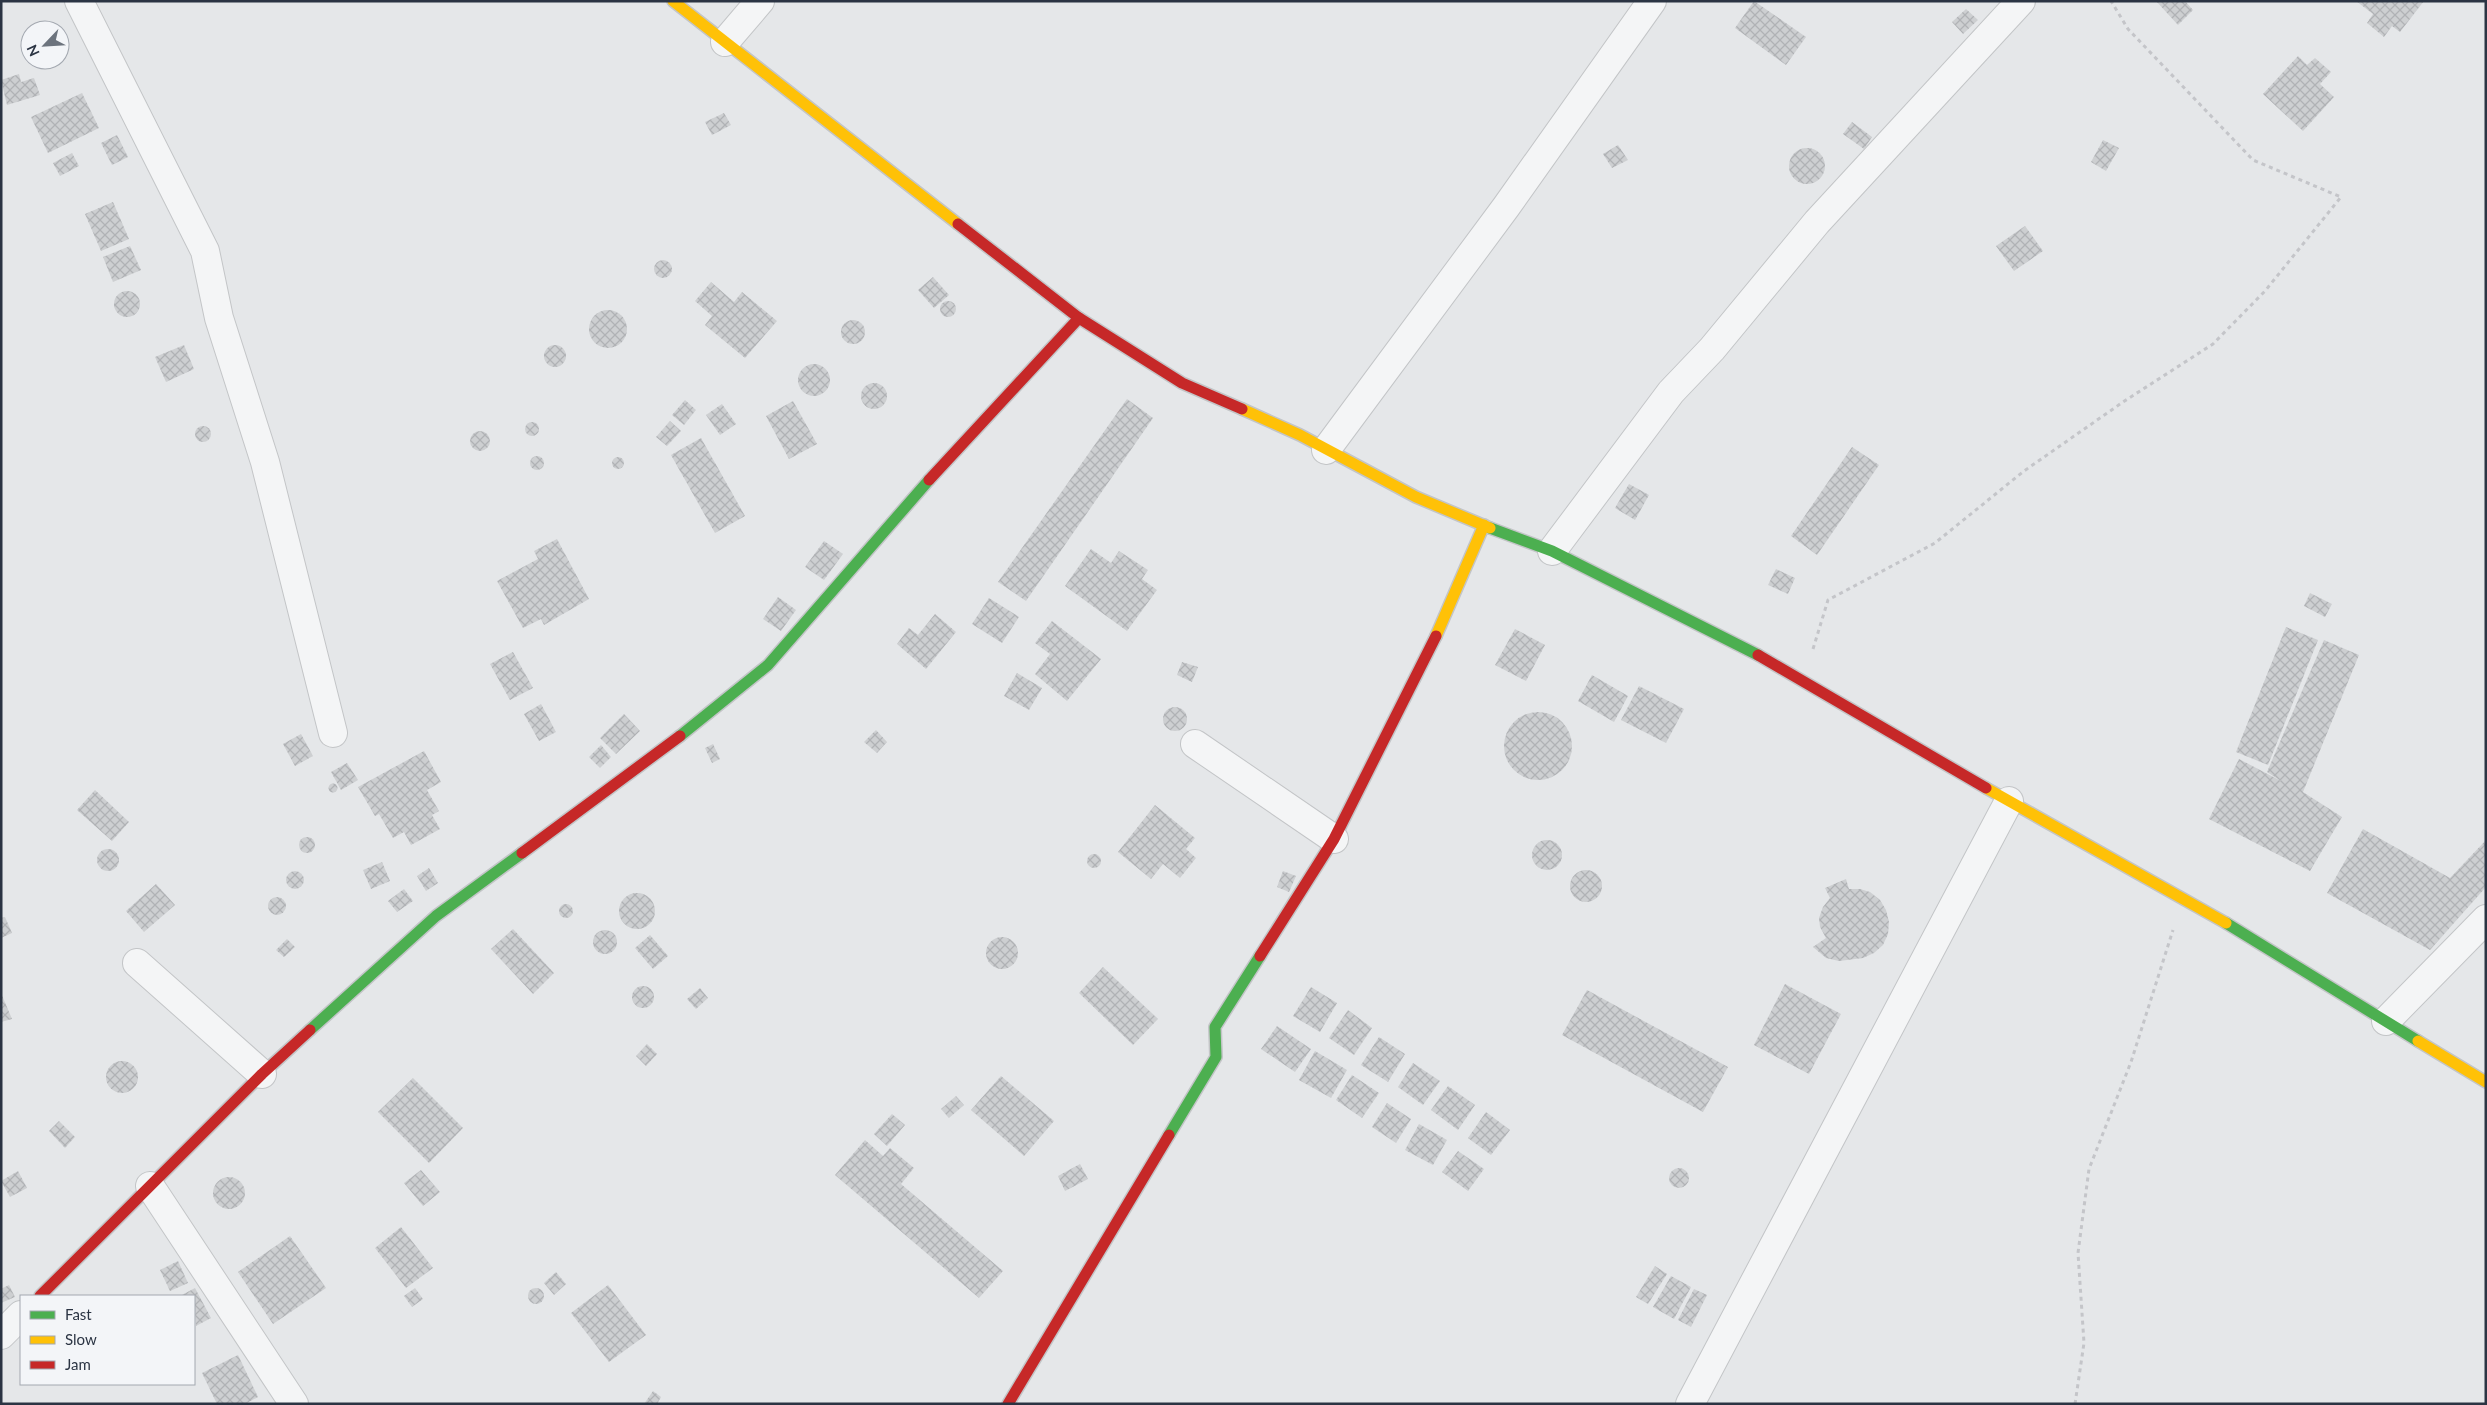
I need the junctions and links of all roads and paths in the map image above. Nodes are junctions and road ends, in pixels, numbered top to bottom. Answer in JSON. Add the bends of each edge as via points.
{"nodes":[{"id":1,"x":79,"y":1,"type":"edge"},
{"id":2,"x":673,"y":1,"type":"edge"},
{"id":3,"x":760,"y":1,"type":"edge"},
{"id":4,"x":1652,"y":1,"type":"edge"},
{"id":5,"x":2021,"y":1,"type":"edge"},
{"id":6,"x":2111,"y":1,"type":"edge"},
{"id":7,"x":725,"y":42,"type":"junction"},
{"id":8,"x":1079,"y":318,"type":"junction"},
{"id":9,"x":1326,"y":450,"type":"junction"},
{"id":10,"x":1484,"y":525,"type":"junction"},
{"id":11,"x":1552,"y":551,"type":"junction"},
{"id":12,"x":1804,"y":680,"type":"junction"},
{"id":13,"x":333,"y":733,"type":"dead end"},
{"id":14,"x":1194,"y":744,"type":"dead end"},
{"id":15,"x":2009,"y":801,"type":"junction"},
{"id":16,"x":1334,"y":839,"type":"junction"},
{"id":17,"x":2184,"y":898,"type":"junction"},
{"id":18,"x":2486,"y":920,"type":"edge"},
{"id":19,"x":137,"y":963,"type":"dead end"},
{"id":20,"x":2386,"y":1021,"type":"junction"},
{"id":21,"x":262,"y":1074,"type":"junction"},
{"id":22,"x":2486,"y":1082,"type":"edge"},
{"id":23,"x":150,"y":1186,"type":"junction"},
{"id":24,"x":41,"y":1295,"type":"edge"},
{"id":25,"x":20,"y":1316,"type":"edge"},
{"id":26,"x":1,"y":1335,"type":"edge"},
{"id":27,"x":294,"y":1404,"type":"edge"},
{"id":28,"x":1008,"y":1404,"type":"edge"},
{"id":29,"x":1690,"y":1404,"type":"edge"},
{"id":30,"x":2075,"y":1404,"type":"edge"}],
"edges":[{"from":1,"to":13,"type":"street","via":[[205,251],[219,318],[265,462]]},
{"from":2,"to":7,"type":"street"},
{"from":3,"to":7,"type":"street"},
{"from":4,"to":9,"type":"street","via":[[1506,207]]},
{"from":5,"to":11,"type":"street","via":[[1817,222],[1712,349],[1670,392]]},
{"from":6,"to":12,"type":"path","via":[[2128,29],[2253,160],[2340,197],[2265,291],[2213,344],[2024,471],[1936,542],[1828,600]]},
{"from":7,"to":8,"type":"street"},
{"from":8,"to":9,"type":"street","via":[[1182,383]]},
{"from":8,"to":21,"type":"street","via":[[957,448],[768,665],[686,731],[436,916]]},
{"from":9,"to":10,"type":"street","via":[[1416,496]]},
{"from":10,"to":11,"type":"street"},
{"from":10,"to":16,"type":"street","via":[[1442,626]]},
{"from":11,"to":12,"type":"street"},
{"from":12,"to":15,"type":"street"},
{"from":14,"to":16,"type":"street"},
{"from":15,"to":17,"type":"street"},
{"from":15,"to":29,"type":"street"},
{"from":16,"to":28,"type":"street","via":[[1215,1027],[1216,1057]]},
{"from":17,"to":20,"type":"street"},
{"from":17,"to":30,"type":"path","via":[[2131,1062],[2089,1168],[2078,1253],[2084,1343]]},
{"from":18,"to":20,"type":"street"},
{"from":19,"to":21,"type":"street"},
{"from":20,"to":22,"type":"street"},
{"from":21,"to":23,"type":"street"},
{"from":23,"to":24,"type":"street"},
{"from":23,"to":27,"type":"street"},
{"from":25,"to":26,"type":"street"}]}
